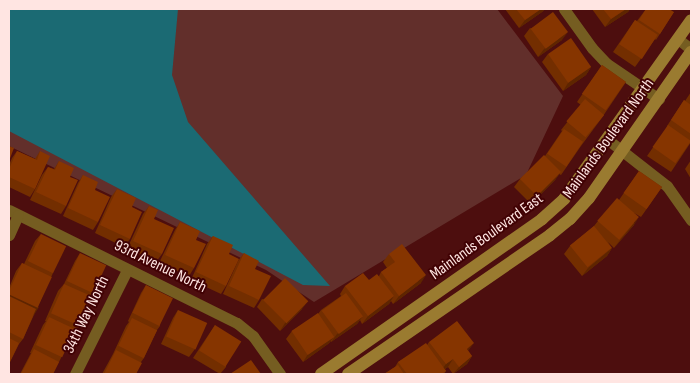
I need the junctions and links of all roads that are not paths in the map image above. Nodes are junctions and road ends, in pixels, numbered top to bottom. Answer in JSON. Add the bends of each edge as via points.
{"nodes":[{"id":1,"x":564,"y":9,"type":"edge"},
{"id":2,"x":691,"y":20,"type":"edge"},
{"id":3,"x":678,"y":39,"type":"junction"},
{"id":4,"x":691,"y":50,"type":"edge"},
{"id":5,"x":643,"y":88,"type":"junction"},
{"id":6,"x":659,"y":99,"type":"junction"},
{"id":7,"x":607,"y":139,"type":"junction"},
{"id":8,"x":622,"y":151,"type":"junction"},
{"id":9,"x":14,"y":212,"type":"edge"},
{"id":10,"x":691,"y":220,"type":"edge"},
{"id":11,"x":9,"y":235,"type":"edge"},
{"id":12,"x":127,"y":270,"type":"junction"},
{"id":13,"x":76,"y":374,"type":"edge"},
{"id":14,"x":280,"y":374,"type":"edge"},
{"id":15,"x":321,"y":374,"type":"edge"},
{"id":16,"x":348,"y":374,"type":"edge"}],
"edges":[{"from":1,"to":5,"type":"street","via":[[606,63]]},
{"from":2,"to":3,"type":"street","name":"Mainlands Boulevard East"},
{"from":3,"to":4,"type":"street"},
{"from":3,"to":5,"type":"street","name":"Mainlands Boulevard East"},
{"from":4,"to":6,"type":"street","name":"Mainlands Boulevard North"},
{"from":5,"to":6,"type":"street"},
{"from":5,"to":7,"type":"street","name":"Mainlands Boulevard East"},
{"from":6,"to":8,"type":"street","name":"Mainlands Boulevard North"},
{"from":7,"to":8,"type":"street"},
{"from":7,"to":15,"type":"street","name":"Mainlands Boulevard East","via":[[579,181],[542,219]]},
{"from":8,"to":10,"type":"street","via":[[667,186]]},
{"from":8,"to":16,"type":"street","name":"Mainlands Boulevard North","via":[[589,198],[550,235]]},
{"from":9,"to":11,"type":"street"},
{"from":9,"to":12,"type":"street","name":"93rd Avenue North"},
{"from":12,"to":13,"type":"street","name":"34th Way North"},
{"from":12,"to":14,"type":"street","name":"93rd Avenue North","via":[[237,323],[253,336]]}]}
